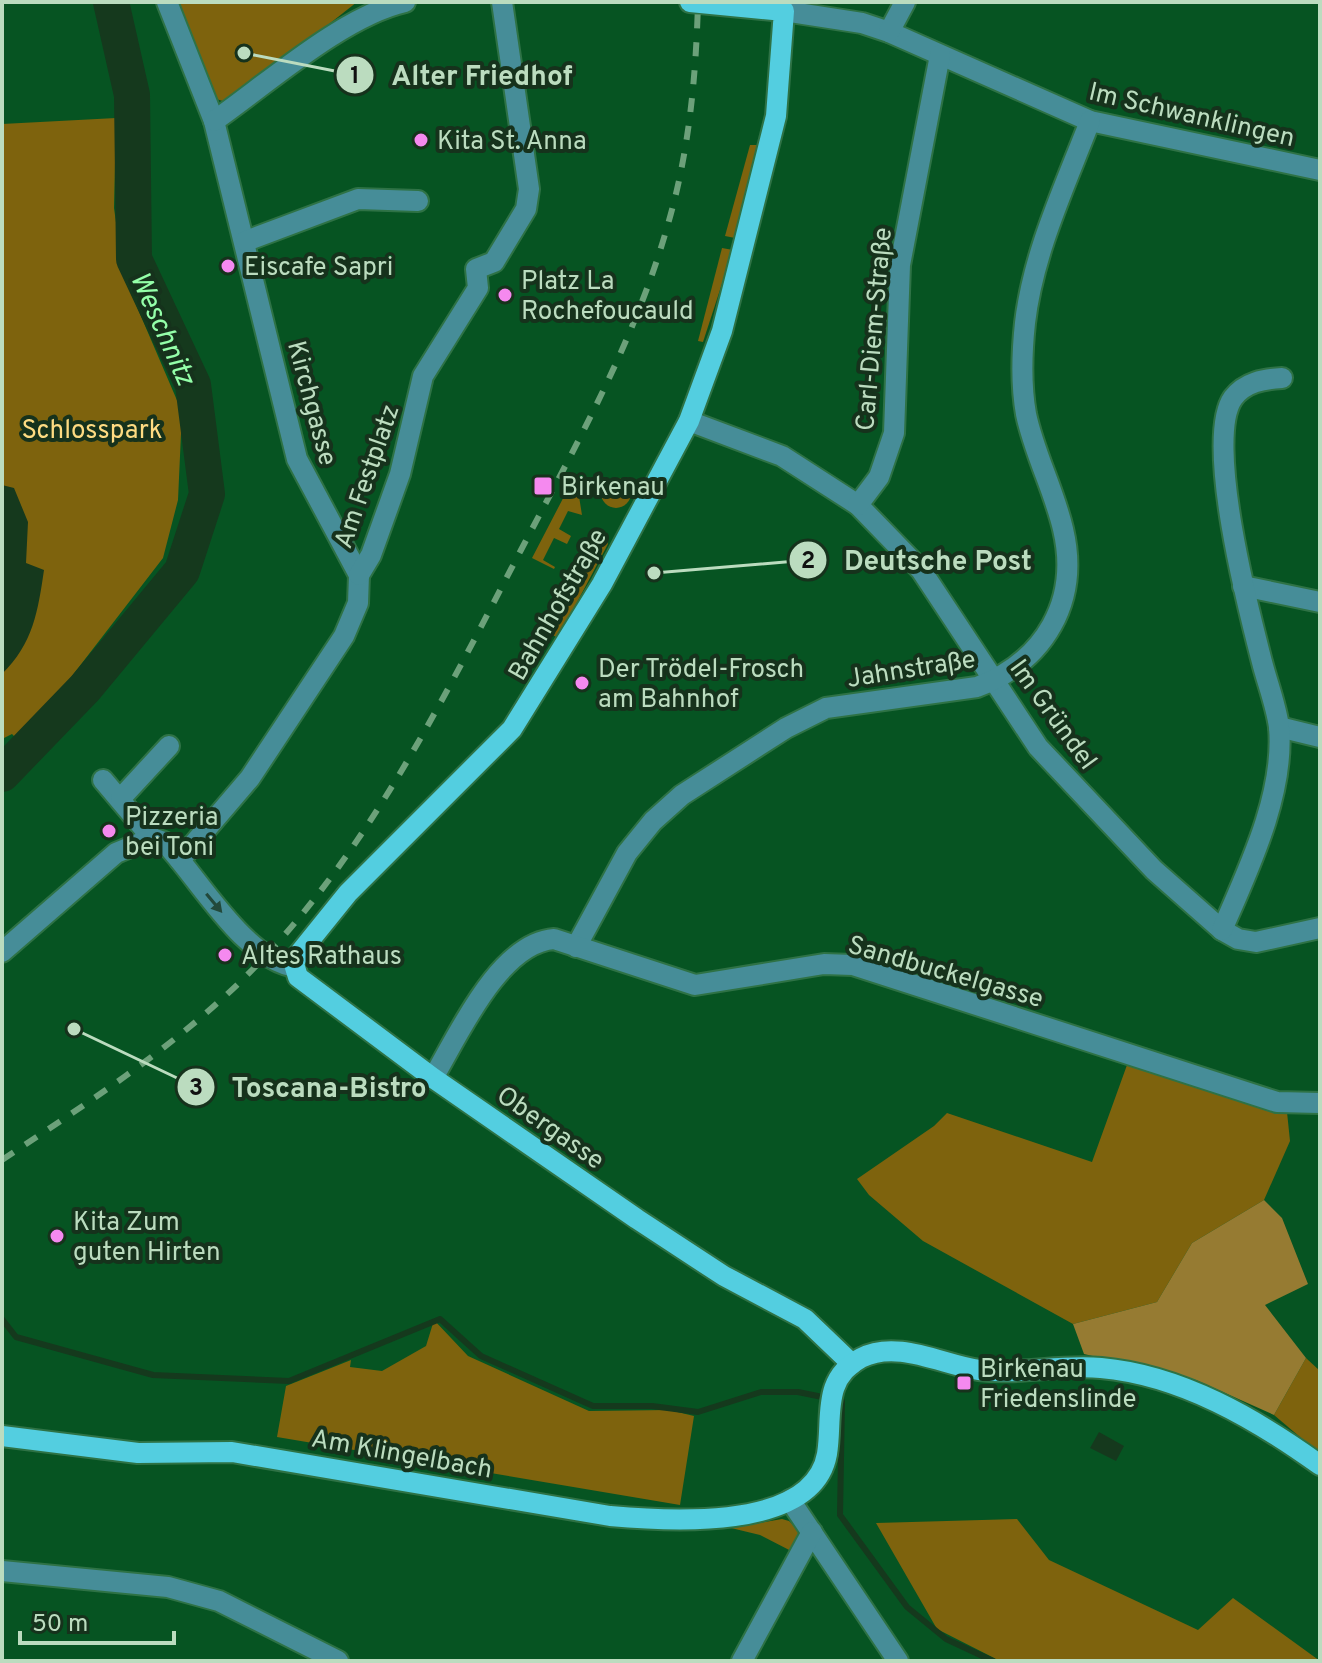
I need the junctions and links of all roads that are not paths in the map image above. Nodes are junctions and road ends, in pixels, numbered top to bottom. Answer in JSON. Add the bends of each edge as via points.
{"nodes":[{"id":1,"x":167,"y":2,"type":"edge"},
{"id":2,"x":405,"y":2,"type":"edge"},
{"id":3,"x":502,"y":2,"type":"edge"},
{"id":4,"x":690,"y":2,"type":"edge"},
{"id":5,"x":905,"y":2,"type":"edge"},
{"id":6,"x":785,"y":6,"type":"edge"},
{"id":7,"x":889,"y":32,"type":"junction"},
{"id":8,"x":940,"y":55,"type":"junction"},
{"id":9,"x":214,"y":121,"type":"junction"},
{"id":10,"x":1090,"y":121,"type":"junction"},
{"id":11,"x":1320,"y":170,"type":"edge"},
{"id":12,"x":418,"y":201,"type":"dead end"},
{"id":13,"x":246,"y":241,"type":"junction"},
{"id":14,"x":1282,"y":378,"type":"dead end"},
{"id":15,"x":689,"y":421,"type":"junction"},
{"id":16,"x":858,"y":505,"type":"junction"},
{"id":17,"x":359,"y":575,"type":"junction"},
{"id":18,"x":1243,"y":586,"type":"junction"},
{"id":19,"x":1320,"y":602,"type":"edge"},
{"id":20,"x":996,"y":680,"type":"junction"},
{"id":21,"x":1279,"y":727,"type":"junction"},
{"id":22,"x":1320,"y":737,"type":"edge"},
{"id":23,"x":169,"y":746,"type":"dead end"},
{"id":24,"x":103,"y":780,"type":"dead end"},
{"id":25,"x":121,"y":798,"type":"junction"},
{"id":26,"x":152,"y":838,"type":"junction"},
{"id":27,"x":180,"y":860,"type":"junction"},
{"id":28,"x":1320,"y":928,"type":"edge"},
{"id":29,"x":1222,"y":930,"type":"junction"},
{"id":30,"x":576,"y":947,"type":"junction"},
{"id":31,"x":2,"y":952,"type":"edge"},
{"id":32,"x":294,"y":967,"type":"junction"},
{"id":33,"x":433,"y":1078,"type":"junction"},
{"id":34,"x":1320,"y":1103,"type":"edge"},
{"id":35,"x":852,"y":1364,"type":"junction"},
{"id":36,"x":2,"y":1436,"type":"edge"},
{"id":37,"x":1320,"y":1465,"type":"edge"},
{"id":38,"x":790,"y":1500,"type":"junction"},
{"id":39,"x":812,"y":1532,"type":"junction"},
{"id":40,"x":2,"y":1571,"type":"edge"},
{"id":41,"x":338,"y":1661,"type":"edge"},
{"id":42,"x":742,"y":1661,"type":"edge"},
{"id":43,"x":898,"y":1661,"type":"edge"}],
"edges":[{"from":1,"to":9,"type":"street","name":"Kirchgasse"},
{"from":2,"to":9,"type":"street","via":[[352,24]]},
{"from":3,"to":17,"type":"street","name":"Am Festplatz","via":[[529,189],[526,209],[494,262],[476,269],[478,288],[423,376],[400,474]]},
{"from":4,"to":6,"type":"main road"},
{"from":5,"to":7,"type":"street"},
{"from":6,"to":7,"type":"street","name":"Im Schwanklingen"},
{"from":6,"to":15,"type":"main road","name":"Bahnhofstraße","via":[[776,116],[722,331]]},
{"from":7,"to":8,"type":"street","name":"Im Schwanklingen"},
{"from":8,"to":10,"type":"street","name":"Im Schwanklingen"},
{"from":8,"to":16,"type":"street","name":"Carl-Diem-Straße","via":[[900,265],[894,433],[879,477]]},
{"from":9,"to":13,"type":"street","name":"Kirchgasse"},
{"from":10,"to":11,"type":"street","name":"Im Schwanklingen"},
{"from":10,"to":20,"type":"street","name":"Jahnstraße","via":[[1047,233],[1025,321],[1026,413],[1064,532],[1066,594],[1051,633]]},
{"from":12,"to":13,"type":"street","via":[[358,199]]},
{"from":13,"to":17,"type":"street","name":"Kirchgasse","via":[[297,459]]},
{"from":14,"to":18,"type":"street","via":[[1257,380],[1233,398],[1225,425],[1224,463]]},
{"from":15,"to":16,"type":"street","name":"Im Gründel","via":[[782,456]]},
{"from":15,"to":32,"type":"main road","name":"Bahnhofstraße","via":[[602,584],[512,729],[348,893]]},
{"from":16,"to":20,"type":"street","name":"Im Gründel","via":[[921,570]]},
{"from":17,"to":27,"type":"street","via":[[358,603],[344,636],[240,791]]},
{"from":18,"to":19,"type":"street"},
{"from":18,"to":21,"type":"street"},
{"from":20,"to":29,"type":"street","name":"Im Gründel","via":[[1038,747],[1088,804]]},
{"from":20,"to":30,"type":"street","name":"Jahnstraße","via":[[957,693],[840,705],[786,728],[682,795],[653,821],[627,853]]},
{"from":21,"to":22,"type":"street"},
{"from":21,"to":29,"type":"street","via":[[1264,832]]},
{"from":23,"to":25,"type":"street"},
{"from":24,"to":25,"type":"street","name":"Obergasse"},
{"from":25,"to":26,"type":"street","name":"Obergasse"},
{"from":26,"to":27,"type":"street","name":"Obergasse","via":[[164,842]]},
{"from":26,"to":31,"type":"street","via":[[116,853]]},
{"from":27,"to":32,"type":"street","name":"Obergasse","one_way":true,"via":[[252,942]]},
{"from":28,"to":29,"type":"street","name":"Im Gründel","via":[[1256,942]]},
{"from":30,"to":33,"type":"street","name":"Sandbuckelgasse","via":[[546,939],[503,966]]},
{"from":30,"to":34,"type":"street","name":"Sandbuckelgasse","via":[[695,985],[824,964],[853,965],[1277,1102]]},
{"from":32,"to":33,"type":"main road","name":"Obergasse","via":[[298,977]]},
{"from":33,"to":35,"type":"main road","name":"Obergasse","via":[[724,1276],[805,1319]]},
{"from":35,"to":37,"type":"main road","via":[[884,1351],[981,1371],[1099,1367],[1170,1382],[1274,1431]]},
{"from":35,"to":38,"type":"main road","via":[[830,1400],[827,1455],[820,1474]]},
{"from":36,"to":38,"type":"main road","name":"Am Klingelbach","via":[[138,1453],[232,1452],[652,1520],[728,1517]]},
{"from":38,"to":39,"type":"street"},
{"from":39,"to":42,"type":"street"},
{"from":39,"to":43,"type":"street"},
{"from":40,"to":41,"type":"street","via":[[168,1587],[219,1601]]}]}
